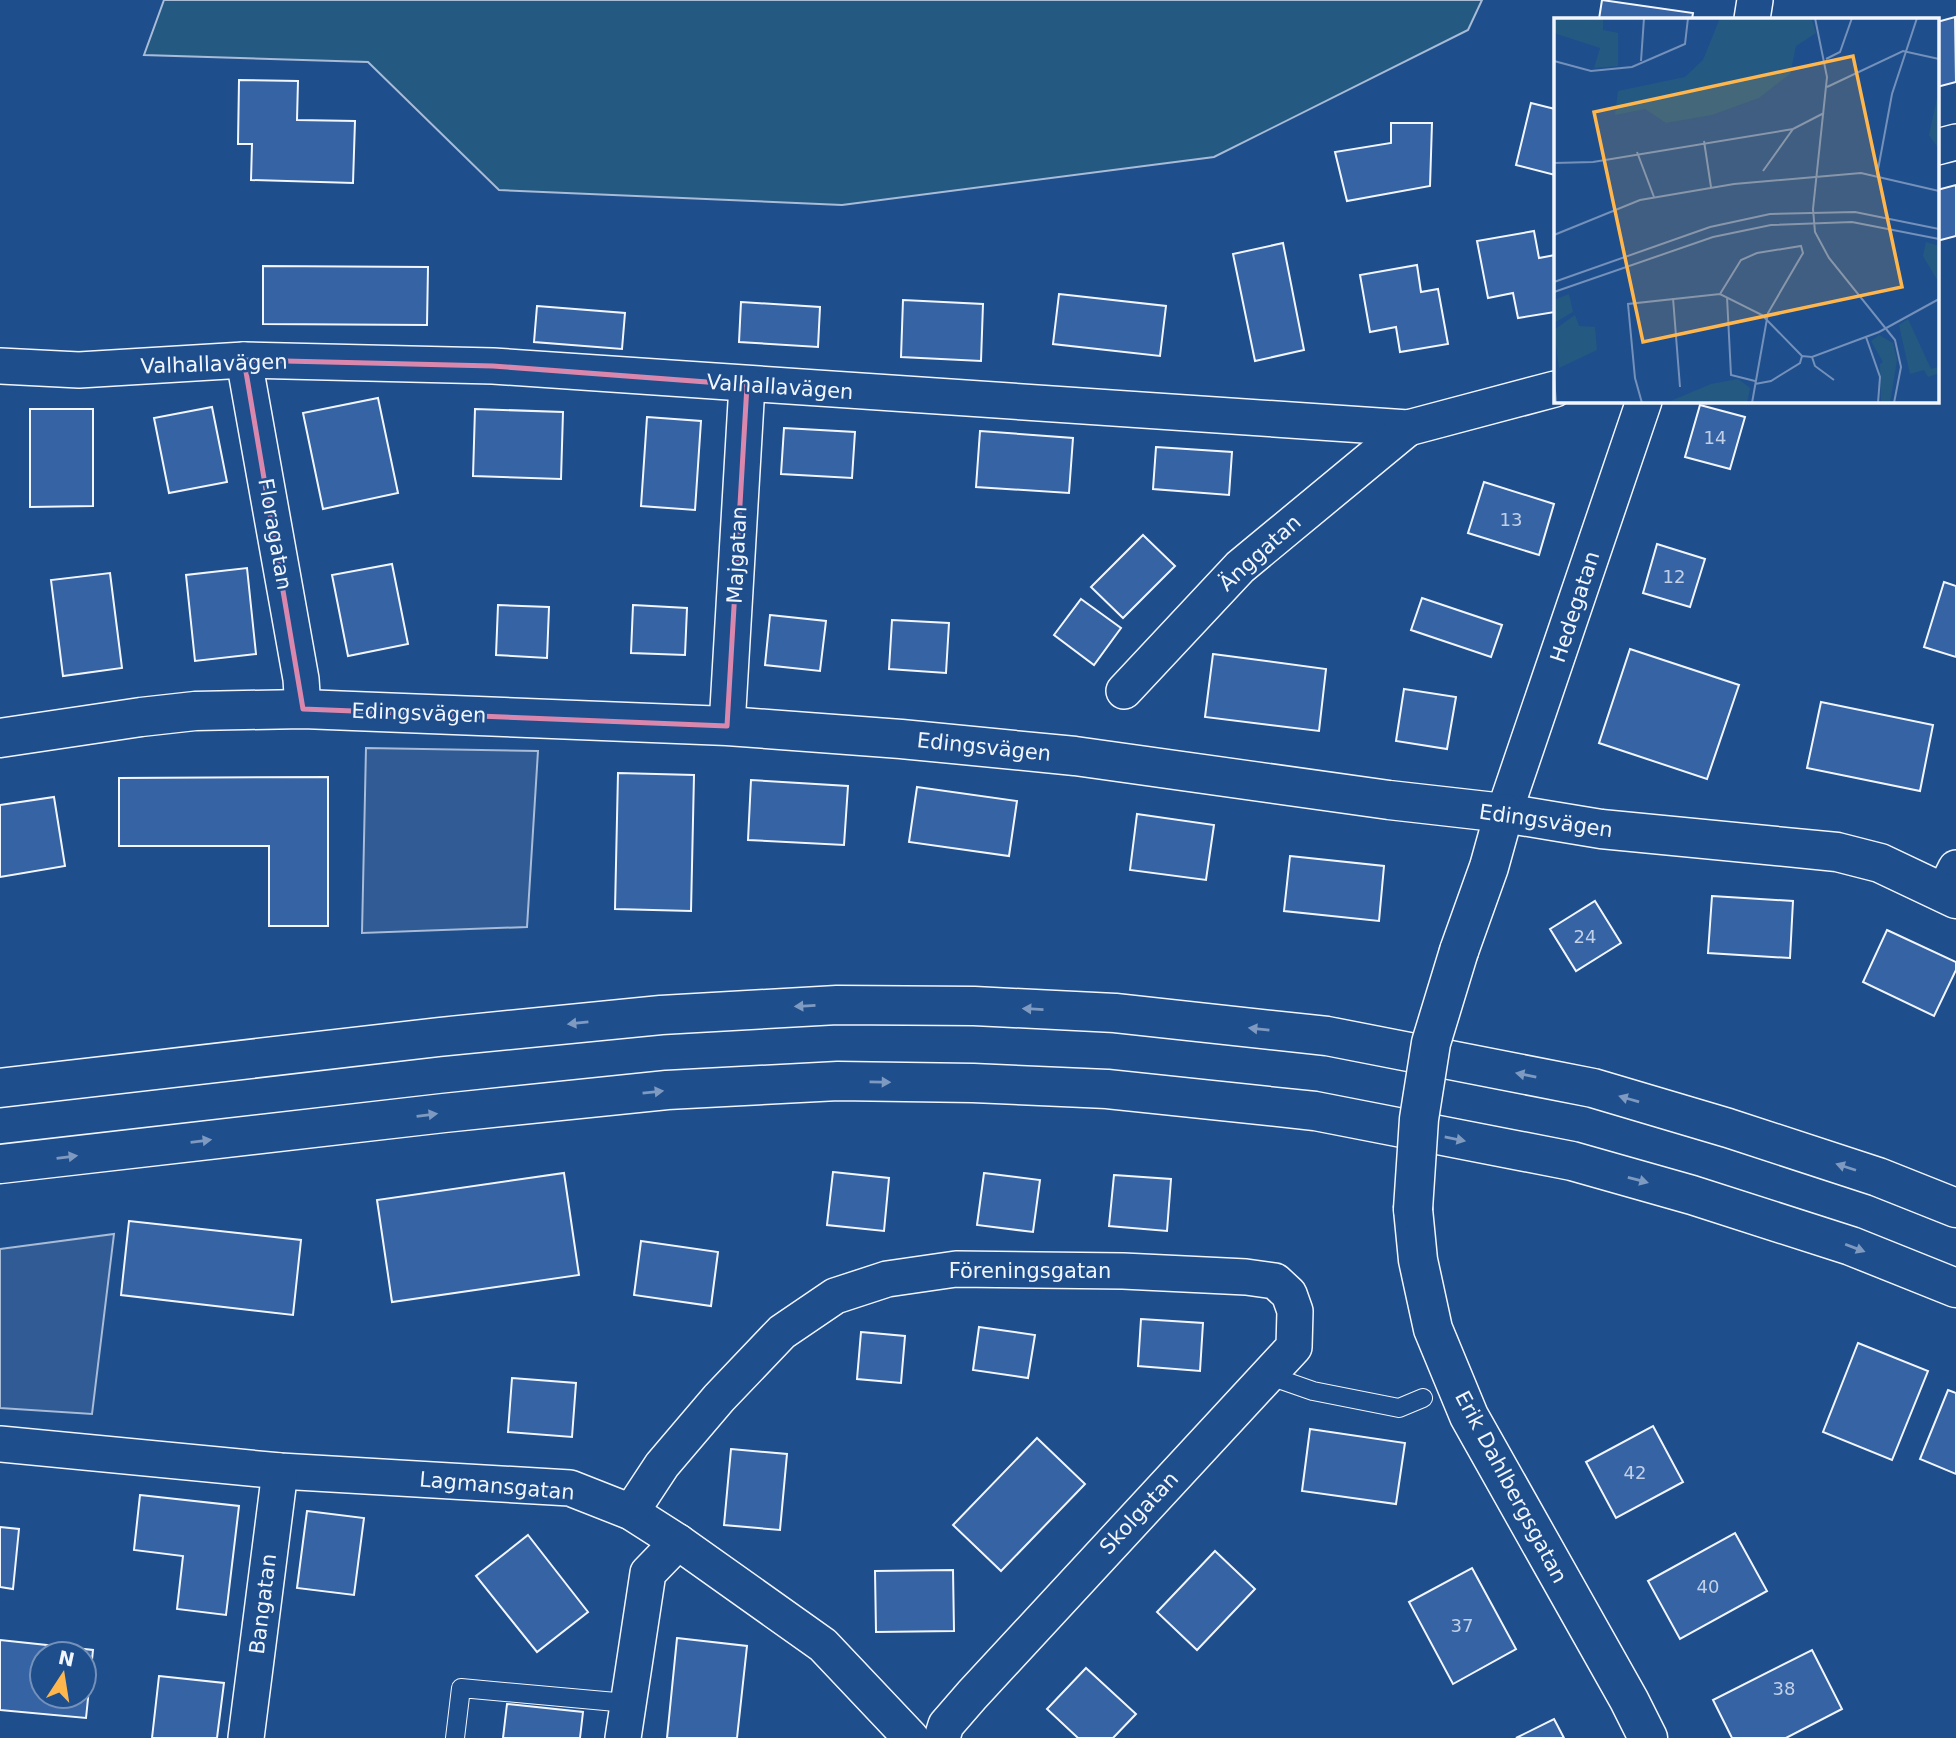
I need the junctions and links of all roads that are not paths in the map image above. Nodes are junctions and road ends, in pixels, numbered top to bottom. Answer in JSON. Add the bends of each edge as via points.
{"nodes":[{"id":1,"x":1755,"y":0,"type":"edge"},
{"id":2,"x":1752,"y":18,"type":"edge"},
{"id":3,"x":1956,"y":142,"type":"edge"},
{"id":4,"x":1938,"y":147,"type":"edge"},
{"id":5,"x":244,"y":360,"type":"junction"},
{"id":6,"x":0,"y":366,"type":"edge"},
{"id":7,"x":747,"y":385,"type":"junction"},
{"id":8,"x":1554,"y":389,"type":"edge"},
{"id":9,"x":1644,"y":402,"type":"edge"},
{"id":10,"x":1408,"y":428,"type":"junction"},
{"id":11,"x":1124,"y":691,"type":"dead end"},
{"id":12,"x":303,"y":709,"type":"junction"},
{"id":13,"x":727,"y":726,"type":"junction"},
{"id":14,"x":0,"y":738,"type":"edge"},
{"id":15,"x":1504,"y":813,"type":"junction"},
{"id":16,"x":1952,"y":886,"type":"edge"},
{"id":17,"x":0,"y":1088,"type":"edge"},
{"id":18,"x":0,"y":1164,"type":"edge"},
{"id":19,"x":1956,"y":1208,"type":"edge"},
{"id":20,"x":1275,"y":1281,"type":"joint"},
{"id":21,"x":1956,"y":1288,"type":"edge"},
{"id":22,"x":1267,"y":1374,"type":"junction"},
{"id":23,"x":1423,"y":1398,"type":"dead end"},
{"id":24,"x":0,"y":1444,"type":"edge"},
{"id":25,"x":280,"y":1471,"type":"junction"},
{"id":26,"x":631,"y":1512,"type":"junction"},
{"id":27,"x":678,"y":1542,"type":"junction"},
{"id":28,"x":627,"y":1703,"type":"junction"},
{"id":29,"x":246,"y":1738,"type":"edge"},
{"id":30,"x":455,"y":1738,"type":"edge"},
{"id":31,"x":623,"y":1738,"type":"edge"},
{"id":32,"x":911,"y":1738,"type":"edge"},
{"id":33,"x":942,"y":1738,"type":"edge"},
{"id":34,"x":1648,"y":1738,"type":"edge"}],
"edges":[{"from":1,"to":2,"type":"street"},
{"from":3,"to":4,"type":"street"},
{"from":5,"to":6,"type":"street","name":"Valhallavägen","via":[[79,370]]},
{"from":5,"to":7,"type":"street","name":"Valhallavägen","via":[[493,366]]},
{"from":5,"to":12,"type":"street","name":"Floragatan"},
{"from":7,"to":10,"type":"street","name":"Valhallavägen"},
{"from":7,"to":13,"type":"street","name":"Majgatan"},
{"from":8,"to":10,"type":"street","name":"Valhallavägen"},
{"from":9,"to":15,"type":"street","name":"Hedegatan"},
{"from":10,"to":11,"type":"street","name":"Änggatan","via":[[1240,567]]},
{"from":12,"to":13,"type":"main road","name":"Edingsvägen"},
{"from":12,"to":14,"type":"main road","name":"Edingsvägen","via":[[195,711]]},
{"from":13,"to":15,"type":"main road","name":"Edingsvägen","via":[[1075,756]]},
{"from":15,"to":16,"type":"main road","name":"Edingsvägen","via":[[1638,834],[1837,852]]},
{"from":15,"to":34,"type":"main road","name":"Erik Dahlbergsgatan","bridge":true,"via":[[1431,1043],[1419,1119],[1413,1209],[1418,1260],[1433,1329],[1469,1416]]},
{"from":19,"to":17,"type":"main road","one_way":true,"via":[[1791,1148],[1593,1088],[1327,1036],[1115,1013],[837,1004],[661,1015]]},
{"from":18,"to":21,"type":"main road","one_way":true,"via":[[667,1090],[838,1081],[1107,1089],[1315,1111],[1572,1161],[1851,1246]]},
{"from":20,"to":22,"type":"street","name":"Skolgatan","via":[[1289,1294],[1296,1328],[1294,1346]]},
{"from":20,"to":26,"type":"street","name":"Föreningsgatan","via":[[1123,1271],[956,1269],[887,1279],[835,1296],[782,1332],[719,1398],[662,1465]]},
{"from":22,"to":23,"type":"lane","via":[[1313,1391],[1399,1408]]},
{"from":22,"to":33,"type":"street","name":"Skolgatan","via":[[972,1695],[946,1725]]},
{"from":24,"to":25,"type":"street","name":"Lagmansgatan"},
{"from":25,"to":26,"type":"street","name":"Lagmansgatan","via":[[570,1488]]},
{"from":25,"to":29,"type":"street","name":"Bangatan"},
{"from":26,"to":27,"type":"street","name":"Lagmansgatan"},
{"from":27,"to":28,"type":"street","via":[[648,1573]]},
{"from":27,"to":32,"type":"street","name":"Lagmansgatan","via":[[823,1645]]},
{"from":28,"to":30,"type":"lane","via":[[461,1688]]},
{"from":28,"to":31,"type":"street"}]}
